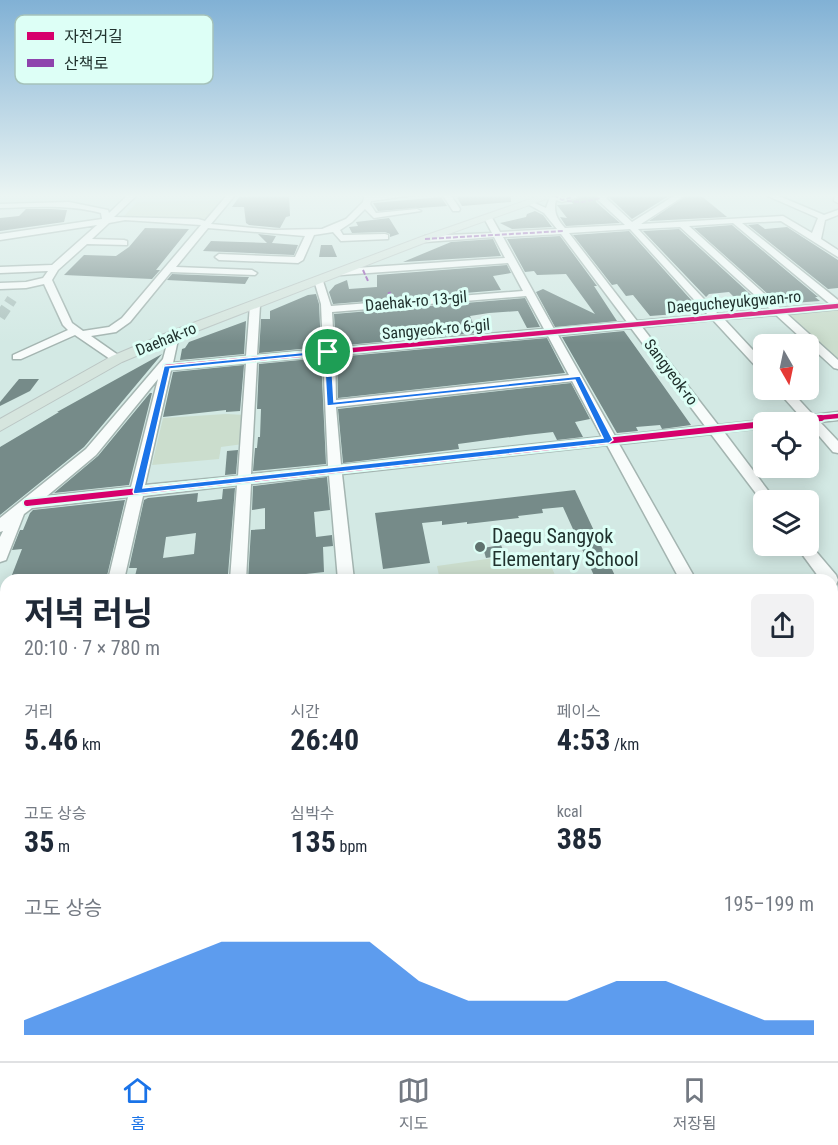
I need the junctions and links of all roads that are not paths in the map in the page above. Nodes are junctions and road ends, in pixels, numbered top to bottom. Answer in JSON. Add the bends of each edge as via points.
{"nodes":[{"id":1,"x":83,"y":244,"type":"edge"},
{"id":2,"x":190,"y":244,"type":"edge"},
{"id":3,"x":306,"y":244,"type":"edge"},
{"id":4,"x":414,"y":244,"type":"edge"},
{"id":5,"x":501,"y":244,"type":"edge"},
{"id":6,"x":574,"y":244,"type":"edge"},
{"id":7,"x":647,"y":244,"type":"edge"},
{"id":8,"x":704,"y":244,"type":"edge"},
{"id":9,"x":762,"y":244,"type":"edge"},
{"id":10,"x":821,"y":244,"type":"edge"},
{"id":11,"x":838,"y":254,"type":"edge"},
{"id":12,"x":219,"y":257,"type":"dead end"},
{"id":13,"x":511,"y":260,"type":"junction"},
{"id":14,"x":54,"y":268,"type":"junction"},
{"id":15,"x":169,"y":269,"type":"junction"},
{"id":16,"x":0,"y":270,"type":"edge"},
{"id":17,"x":363,"y":270,"type":"junction"},
{"id":18,"x":341,"y":272,"type":"junction"},
{"id":19,"x":252,"y":273,"type":"dead end"},
{"id":20,"x":368,"y":281,"type":"dead end"},
{"id":21,"x":48,"y":284,"type":"junction"},
{"id":22,"x":322,"y":284,"type":"junction"},
{"id":23,"x":0,"y":286,"type":"edge"},
{"id":24,"x":389,"y":292,"type":"dead end"},
{"id":25,"x":529,"y":293,"type":"junction"},
{"id":26,"x":18,"y":294,"type":"tunnel mouth"},
{"id":27,"x":393,"y":303,"type":"junction"},
{"id":28,"x":255,"y":305,"type":"junction"},
{"id":29,"x":837,"y":306,"type":"edge"},
{"id":30,"x":327,"y":309,"type":"junction"},
{"id":31,"x":779,"y":311,"type":"junction"},
{"id":32,"x":715,"y":317,"type":"junction"},
{"id":33,"x":636,"y":325,"type":"junction"},
{"id":34,"x":79,"y":333,"type":"junction"},
{"id":35,"x":554,"y":333,"type":"junction"},
{"id":36,"x":174,"y":334,"type":"junction"},
{"id":37,"x":328,"y":352,"type":"junction"},
{"id":38,"x":17,"y":357,"type":"dead end"},
{"id":39,"x":753,"y":357,"type":"edge"},
{"id":40,"x":117,"y":359,"type":"junction"},
{"id":41,"x":251,"y":360,"type":"junction"},
{"id":42,"x":167,"y":363,"type":"junction"},
{"id":43,"x":838,"y":366,"type":"edge"},
{"id":44,"x":578,"y":377,"type":"junction"},
{"id":45,"x":792,"y":400,"type":"edge"},
{"id":46,"x":330,"y":405,"type":"junction"},
{"id":47,"x":803,"y":412,"type":"edge"},
{"id":48,"x":837,"y":416,"type":"edge"},
{"id":49,"x":819,"y":417,"type":"edge"},
{"id":50,"x":753,"y":424,"type":"edge"},
{"id":51,"x":0,"y":426,"type":"edge"},
{"id":52,"x":713,"y":428,"type":"junction"},
{"id":53,"x":819,"y":429,"type":"edge"},
{"id":54,"x":609,"y":440,"type":"junction"},
{"id":55,"x":838,"y":449,"type":"edge"},
{"id":56,"x":336,"y":470,"type":"junction"},
{"id":57,"x":244,"y":481,"type":"junction"},
{"id":58,"x":761,"y":490,"type":"edge"},
{"id":59,"x":137,"y":492,"type":"junction"},
{"id":60,"x":23,"y":507,"type":"junction"},
{"id":61,"x":0,"y":526,"type":"edge"},
{"id":62,"x":0,"y":556,"type":"edge"},
{"id":63,"x":812,"y":556,"type":"edge"},
{"id":64,"x":117,"y":574,"type":"edge"},
{"id":65,"x":238,"y":574,"type":"edge"},
{"id":66,"x":345,"y":574,"type":"edge"},
{"id":67,"x":685,"y":574,"type":"edge"},
{"id":68,"x":825,"y":574,"type":"edge"}],
"edges":[{"from":1,"to":14,"type":"street"},
{"from":2,"to":15,"type":"street"},
{"from":3,"to":12,"type":"street","via":[[298,260]]},
{"from":4,"to":18,"type":"main road","name":"Daehak-ro"},
{"from":5,"to":13,"type":"street"},
{"from":6,"to":33,"type":"street","name":"Sangyeok-ro"},
{"from":7,"to":32,"type":"street"},
{"from":8,"to":31,"type":"street"},
{"from":9,"to":29,"type":"street"},
{"from":10,"to":11,"type":"street"},
{"from":13,"to":17,"type":"street","name":"Daehak-ro"},
{"from":13,"to":25,"type":"street"},
{"from":14,"to":16,"type":"street"},
{"from":14,"to":21,"type":"street"},
{"from":15,"to":19,"type":"street"},
{"from":15,"to":34,"type":"street","via":[[117,327]]},
{"from":17,"to":18,"type":"street","name":"Daehak-ro"},
{"from":17,"to":20,"type":"street"},
{"from":18,"to":22,"type":"main road","name":"Daehak-ro"},
{"from":21,"to":23,"type":"street"},
{"from":21,"to":26,"type":"street"},
{"from":21,"to":34,"type":"street","via":[[64,320]]},
{"from":22,"to":28,"type":"main road","name":"Daehak-ro"},
{"from":22,"to":30,"type":"street"},
{"from":24,"to":27,"type":"street"},
{"from":25,"to":27,"type":"street","name":"Daehak-ro 13-gil"},
{"from":25,"to":35,"type":"street"},
{"from":27,"to":30,"type":"street","name":"Daehak-ro 13-gil"},
{"from":28,"to":36,"type":"main road","name":"Daehak-ro"},
{"from":28,"to":41,"type":"street"},
{"from":29,"to":31,"type":"street","name":"Daegucheyukgwan-ro"},
{"from":30,"to":37,"type":"street"},
{"from":31,"to":32,"type":"street","name":"Daegucheyukgwan-ro"},
{"from":31,"to":43,"type":"street"},
{"from":32,"to":33,"type":"street","name":"Daegucheyukgwan-ro"},
{"from":32,"to":39,"type":"street"},
{"from":33,"to":35,"type":"street","name":"Sangyeok-ro 6-gil"},
{"from":33,"to":52,"type":"street","name":"Sangyeok-ro"},
{"from":34,"to":38,"type":"street"},
{"from":34,"to":40,"type":"street"},
{"from":35,"to":37,"type":"street","name":"Sangyeok-ro 6-gil"},
{"from":35,"to":44,"type":"street"},
{"from":36,"to":40,"type":"main road","name":"Daehak-ro"},
{"from":36,"to":42,"type":"street"},
{"from":37,"to":41,"type":"street","name":"Sangyeok-ro 6-gil"},
{"from":37,"to":46,"type":"street"},
{"from":40,"to":51,"type":"main road","name":"Daehak-ro"},
{"from":41,"to":42,"type":"street","name":"Sangyeok-ro 6-gil"},
{"from":41,"to":57,"type":"street"},
{"from":42,"to":59,"type":"street"},
{"from":42,"to":60,"type":"street","via":[[91,452]]},
{"from":44,"to":46,"type":"street"},
{"from":44,"to":54,"type":"street"},
{"from":45,"to":47,"type":"street"},
{"from":46,"to":56,"type":"street"},
{"from":48,"to":49,"type":"street"},
{"from":50,"to":52,"type":"street"},
{"from":52,"to":54,"type":"street"},
{"from":52,"to":58,"type":"street","name":"Sangyeok-ro"},
{"from":53,"to":55,"type":"street"},
{"from":54,"to":56,"type":"street"},
{"from":54,"to":67,"type":"street"},
{"from":56,"to":57,"type":"street"},
{"from":56,"to":66,"type":"street"},
{"from":57,"to":59,"type":"street"},
{"from":57,"to":65,"type":"street"},
{"from":59,"to":60,"type":"street"},
{"from":59,"to":64,"type":"street"},
{"from":60,"to":61,"type":"street"},
{"from":60,"to":62,"type":"street"},
{"from":63,"to":68,"type":"street"}]}
